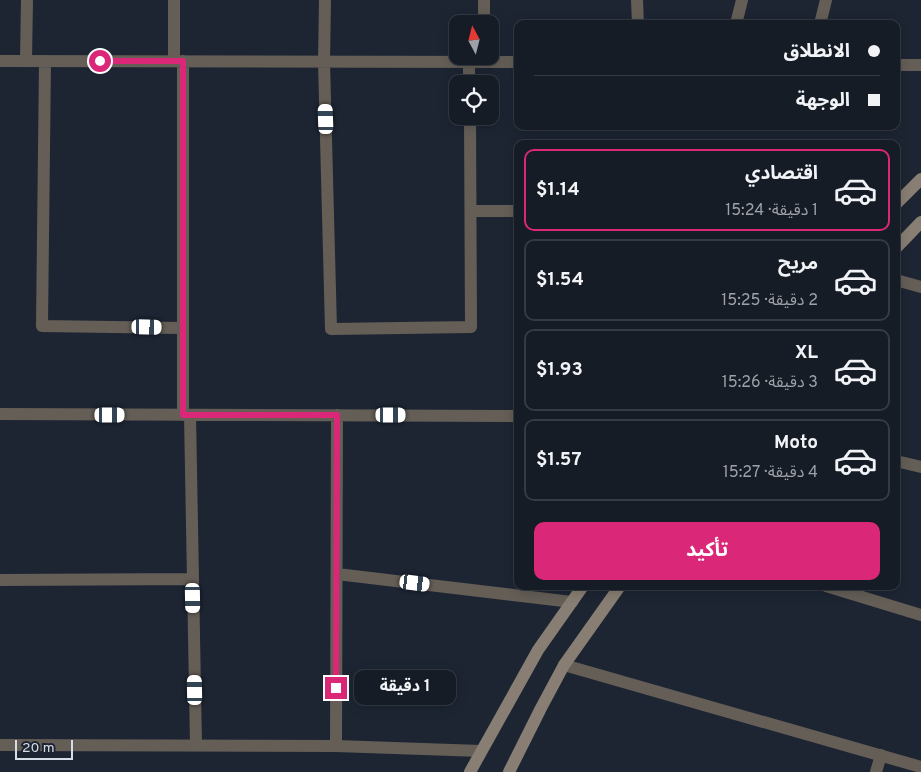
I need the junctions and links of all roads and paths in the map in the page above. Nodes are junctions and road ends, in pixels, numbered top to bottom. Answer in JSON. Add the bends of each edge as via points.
{"nodes":[{"id":1,"x":27,"y":0,"type":"edge"},
{"id":2,"x":174,"y":0,"type":"edge"},
{"id":3,"x":325,"y":0,"type":"edge"},
{"id":4,"x":484,"y":0,"type":"edge"},
{"id":5,"x":638,"y":0,"type":"edge"},
{"id":6,"x":742,"y":0,"type":"edge"},
{"id":7,"x":826,"y":0,"type":"edge"},
{"id":8,"x":484,"y":15,"type":"edge"},
{"id":9,"x":638,"y":20,"type":"edge"},
{"id":10,"x":737,"y":20,"type":"edge"},
{"id":11,"x":821,"y":20,"type":"edge"},
{"id":12,"x":499,"y":60,"type":"edge"},
{"id":13,"x":0,"y":61,"type":"edge"},
{"id":14,"x":26,"y":61,"type":"junction"},
{"id":15,"x":45,"y":61,"type":"junction"},
{"id":16,"x":179,"y":61,"type":"junction"},
{"id":17,"x":324,"y":62,"type":"junction"},
{"id":18,"x":449,"y":62,"type":"edge"},
{"id":19,"x":514,"y":62,"type":"edge"},
{"id":20,"x":900,"y":65,"type":"edge"},
{"id":21,"x":921,"y":65,"type":"edge"},
{"id":22,"x":470,"y":125,"type":"edge"},
{"id":23,"x":921,"y":179,"type":"edge"},
{"id":24,"x":900,"y":200,"type":"edge"},
{"id":25,"x":471,"y":210,"type":"junction"},
{"id":26,"x":514,"y":211,"type":"edge"},
{"id":27,"x":921,"y":222,"type":"edge"},
{"id":28,"x":900,"y":244,"type":"edge"},
{"id":29,"x":900,"y":281,"type":"edge"},
{"id":30,"x":921,"y":287,"type":"edge"},
{"id":31,"x":182,"y":328,"type":"junction"},
{"id":32,"x":0,"y":414,"type":"edge"},
{"id":33,"x":186,"y":415,"type":"junction"},
{"id":34,"x":337,"y":415,"type":"junction"},
{"id":35,"x":514,"y":416,"type":"edge"},
{"id":36,"x":900,"y":462,"type":"edge"},
{"id":37,"x":921,"y":467,"type":"edge"},
{"id":38,"x":336,"y":574,"type":"junction"},
{"id":39,"x":193,"y":579,"type":"junction"},
{"id":40,"x":0,"y":580,"type":"edge"},
{"id":41,"x":580,"y":590,"type":"edge"},
{"id":42,"x":617,"y":590,"type":"edge"},
{"id":43,"x":839,"y":590,"type":"edge"},
{"id":44,"x":572,"y":602,"type":"junction"},
{"id":45,"x":921,"y":615,"type":"edge"},
{"id":46,"x":564,"y":665,"type":"junction"},
{"id":47,"x":0,"y":745,"type":"edge"},
{"id":48,"x":196,"y":745,"type":"junction"},
{"id":49,"x":336,"y":746,"type":"junction"},
{"id":50,"x":481,"y":751,"type":"junction"},
{"id":51,"x":881,"y":755,"type":"junction"},
{"id":52,"x":921,"y":767,"type":"edge"},
{"id":53,"x":470,"y":772,"type":"edge"},
{"id":54,"x":509,"y":772,"type":"edge"},
{"id":55,"x":876,"y":772,"type":"edge"}],
"edges":[{"from":1,"to":14,"type":"street"},
{"from":2,"to":16,"type":"street"},
{"from":3,"to":17,"type":"street"},
{"from":4,"to":8,"type":"street"},
{"from":5,"to":9,"type":"street"},
{"from":6,"to":10,"type":"street"},
{"from":7,"to":11,"type":"street"},
{"from":12,"to":19,"type":"street"},
{"from":13,"to":14,"type":"street"},
{"from":14,"to":15,"type":"street"},
{"from":15,"to":16,"type":"street"},
{"from":15,"to":31,"type":"street","via":[[42,326]]},
{"from":16,"to":17,"type":"street"},
{"from":16,"to":31,"type":"street"},
{"from":17,"to":18,"type":"street"},
{"from":17,"to":25,"type":"street","via":[[331,328],[471,327]]},
{"from":20,"to":21,"type":"street"},
{"from":22,"to":25,"type":"street"},
{"from":23,"to":24,"type":"main road"},
{"from":25,"to":26,"type":"street"},
{"from":27,"to":28,"type":"main road"},
{"from":29,"to":30,"type":"street"},
{"from":31,"to":33,"type":"street"},
{"from":32,"to":33,"type":"street"},
{"from":33,"to":34,"type":"street"},
{"from":33,"to":39,"type":"street"},
{"from":34,"to":35,"type":"street"},
{"from":34,"to":38,"type":"street"},
{"from":36,"to":37,"type":"street"},
{"from":38,"to":44,"type":"street"},
{"from":38,"to":49,"type":"street"},
{"from":39,"to":40,"type":"street"},
{"from":39,"to":48,"type":"street"},
{"from":41,"to":44,"type":"main road"},
{"from":42,"to":46,"type":"main road"},
{"from":43,"to":45,"type":"street"},
{"from":44,"to":50,"type":"main road","via":[[538,650]]},
{"from":46,"to":51,"type":"street"},
{"from":46,"to":54,"type":"main road"},
{"from":47,"to":48,"type":"street"},
{"from":48,"to":49,"type":"street"},
{"from":49,"to":50,"type":"street"},
{"from":50,"to":53,"type":"main road"},
{"from":51,"to":52,"type":"street"},
{"from":51,"to":55,"type":"street"}]}
